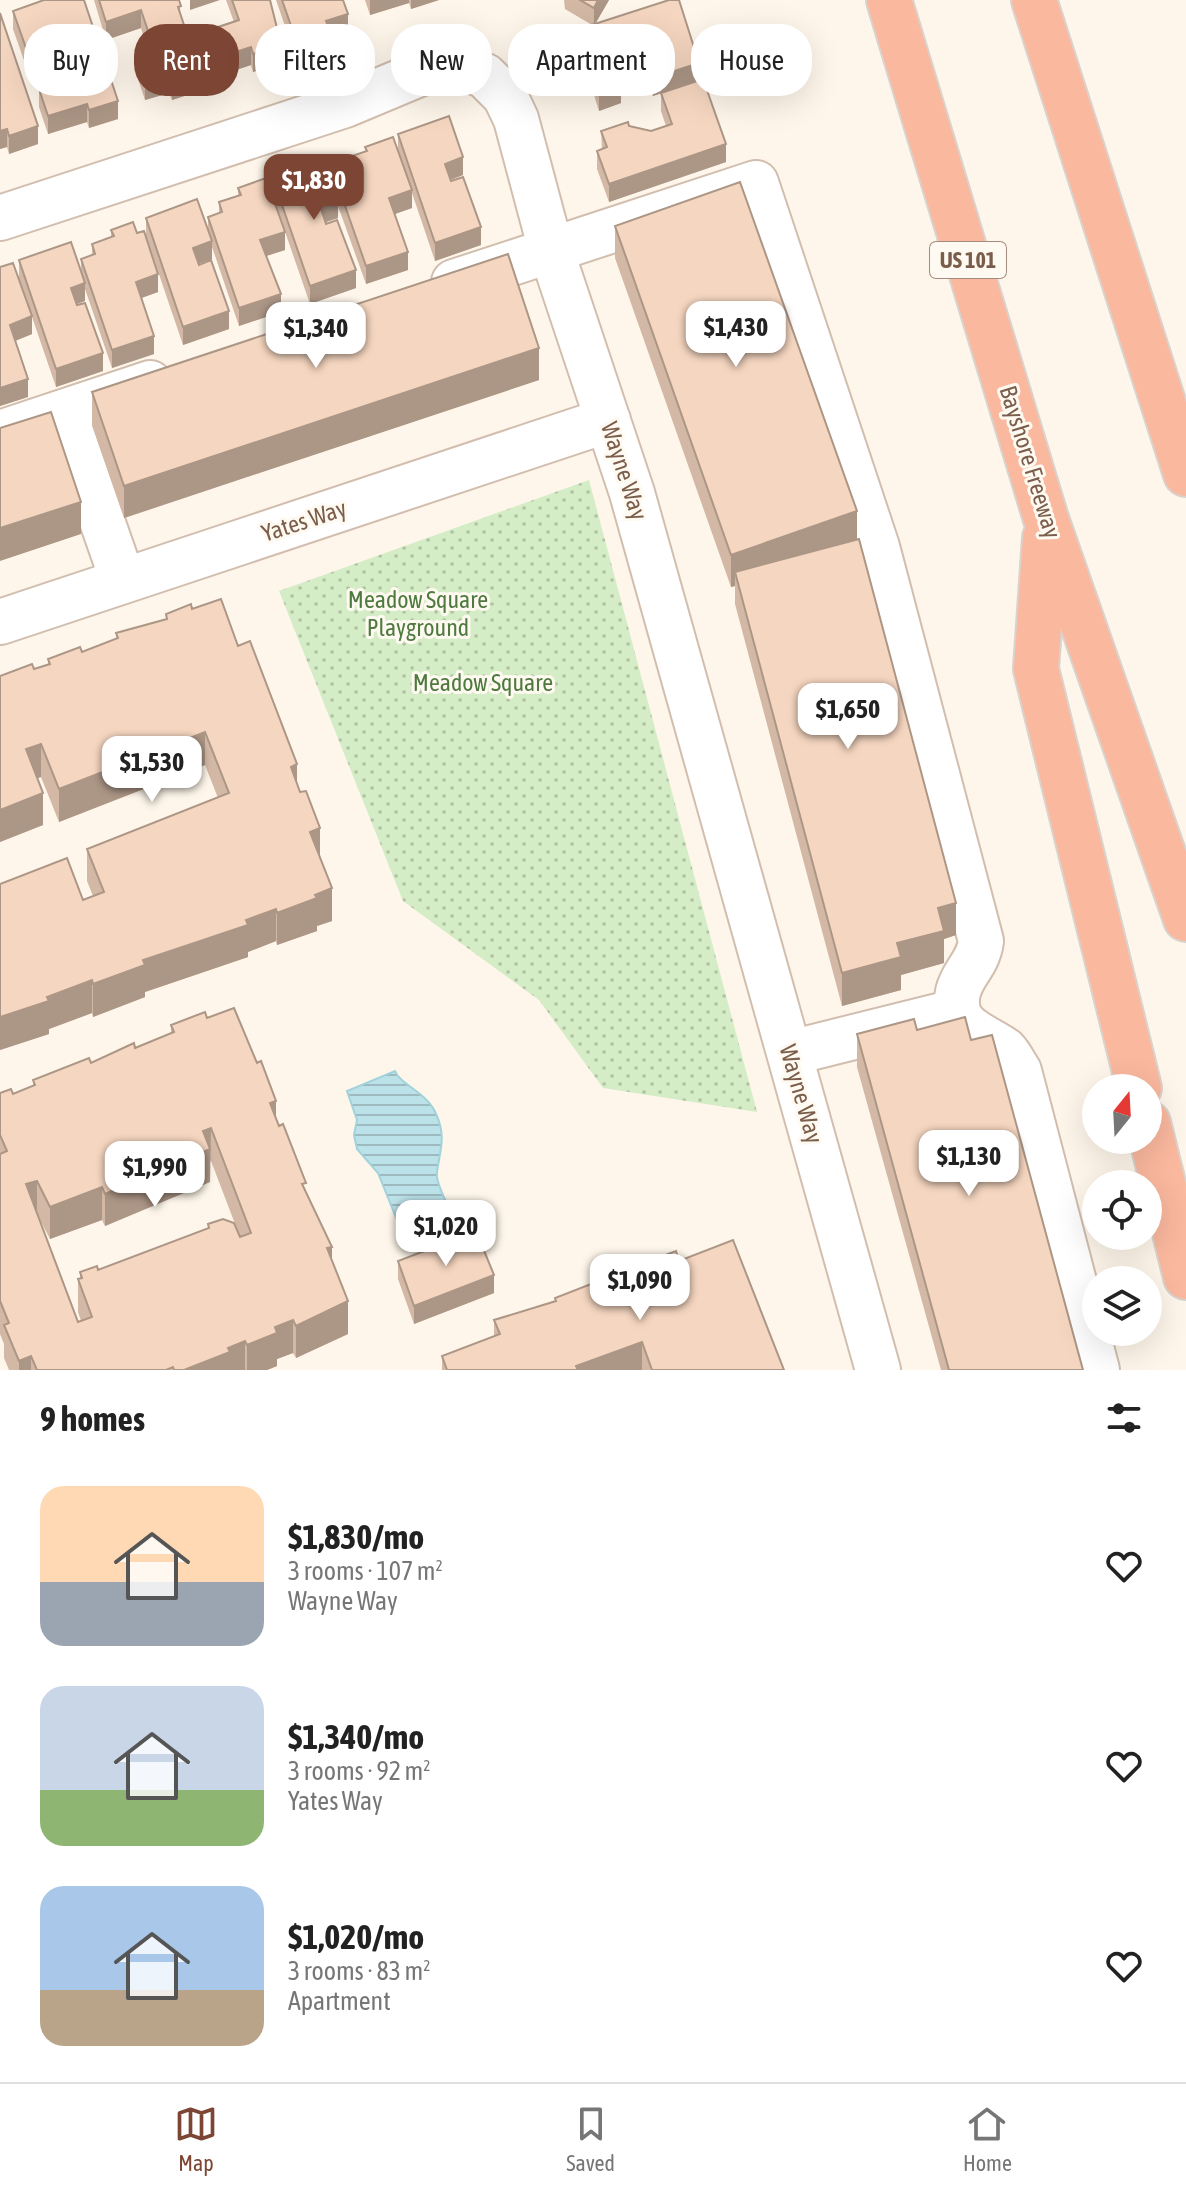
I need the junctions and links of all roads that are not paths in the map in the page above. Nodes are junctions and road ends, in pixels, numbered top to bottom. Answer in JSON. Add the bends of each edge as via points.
{"nodes":[{"id":1,"x":889,"y":0,"type":"edge"},
{"id":2,"x":1034,"y":0,"type":"edge"},
{"id":3,"x":0,"y":218,"type":"edge"},
{"id":4,"x":551,"y":250,"type":"junction"},
{"id":5,"x":418,"y":294,"type":"edge"},
{"id":6,"x":182,"y":373,"type":"edge"},
{"id":7,"x":64,"y":412,"type":"junction"},
{"id":8,"x":608,"y":420,"type":"junction"},
{"id":9,"x":0,"y":433,"type":"edge"},
{"id":10,"x":1182,"y":459,"type":"edge"},
{"id":11,"x":1046,"y":519,"type":"junction"},
{"id":12,"x":123,"y":581,"type":"junction"},
{"id":13,"x":0,"y":622,"type":"edge"},
{"id":14,"x":1186,"y":919,"type":"edge"},
{"id":15,"x":958,"y":1011,"type":"junction"},
{"id":16,"x":790,"y":1053,"type":"junction"},
{"id":17,"x":1136,"y":1074,"type":"edge"},
{"id":18,"x":1156,"y":1154,"type":"edge"},
{"id":19,"x":1186,"y":1277,"type":"edge"},
{"id":20,"x":878,"y":1370,"type":"edge"},
{"id":21,"x":1097,"y":1370,"type":"edge"}],
"edges":[{"from":1,"to":11,"type":"highway","name":"Bayshore Freeway","number":"US 101"},
{"from":2,"to":10,"type":"highway"},
{"from":3,"to":4,"type":"street","name":"Wayne Way","via":[[345,105],[431,69],[460,66],[485,76],[505,96]]},
{"from":4,"to":5,"type":"street"},
{"from":4,"to":8,"type":"street","name":"Wayne Way"},
{"from":4,"to":15,"type":"street","via":[[756,183],[877,547],[981,941],[979,959],[958,991]]},
{"from":6,"to":7,"type":"street"},
{"from":7,"to":9,"type":"street"},
{"from":7,"to":12,"type":"street"},
{"from":8,"to":12,"type":"street","name":"Yates Way"},
{"from":8,"to":16,"type":"street","name":"Wayne Way"},
{"from":11,"to":14,"type":"highway","name":"Bayshore Freeway","number":"US 101"},
{"from":11,"to":17,"type":"highway","via":[[1036,669]]},
{"from":12,"to":13,"type":"street","name":"Yates Way"},
{"from":15,"to":16,"type":"street"},
{"from":15,"to":21,"type":"street","via":[[970,1031],[1006,1051],[1019,1071]]},
{"from":16,"to":20,"type":"street","name":"Wayne Way"},
{"from":18,"to":19,"type":"highway"}]}
